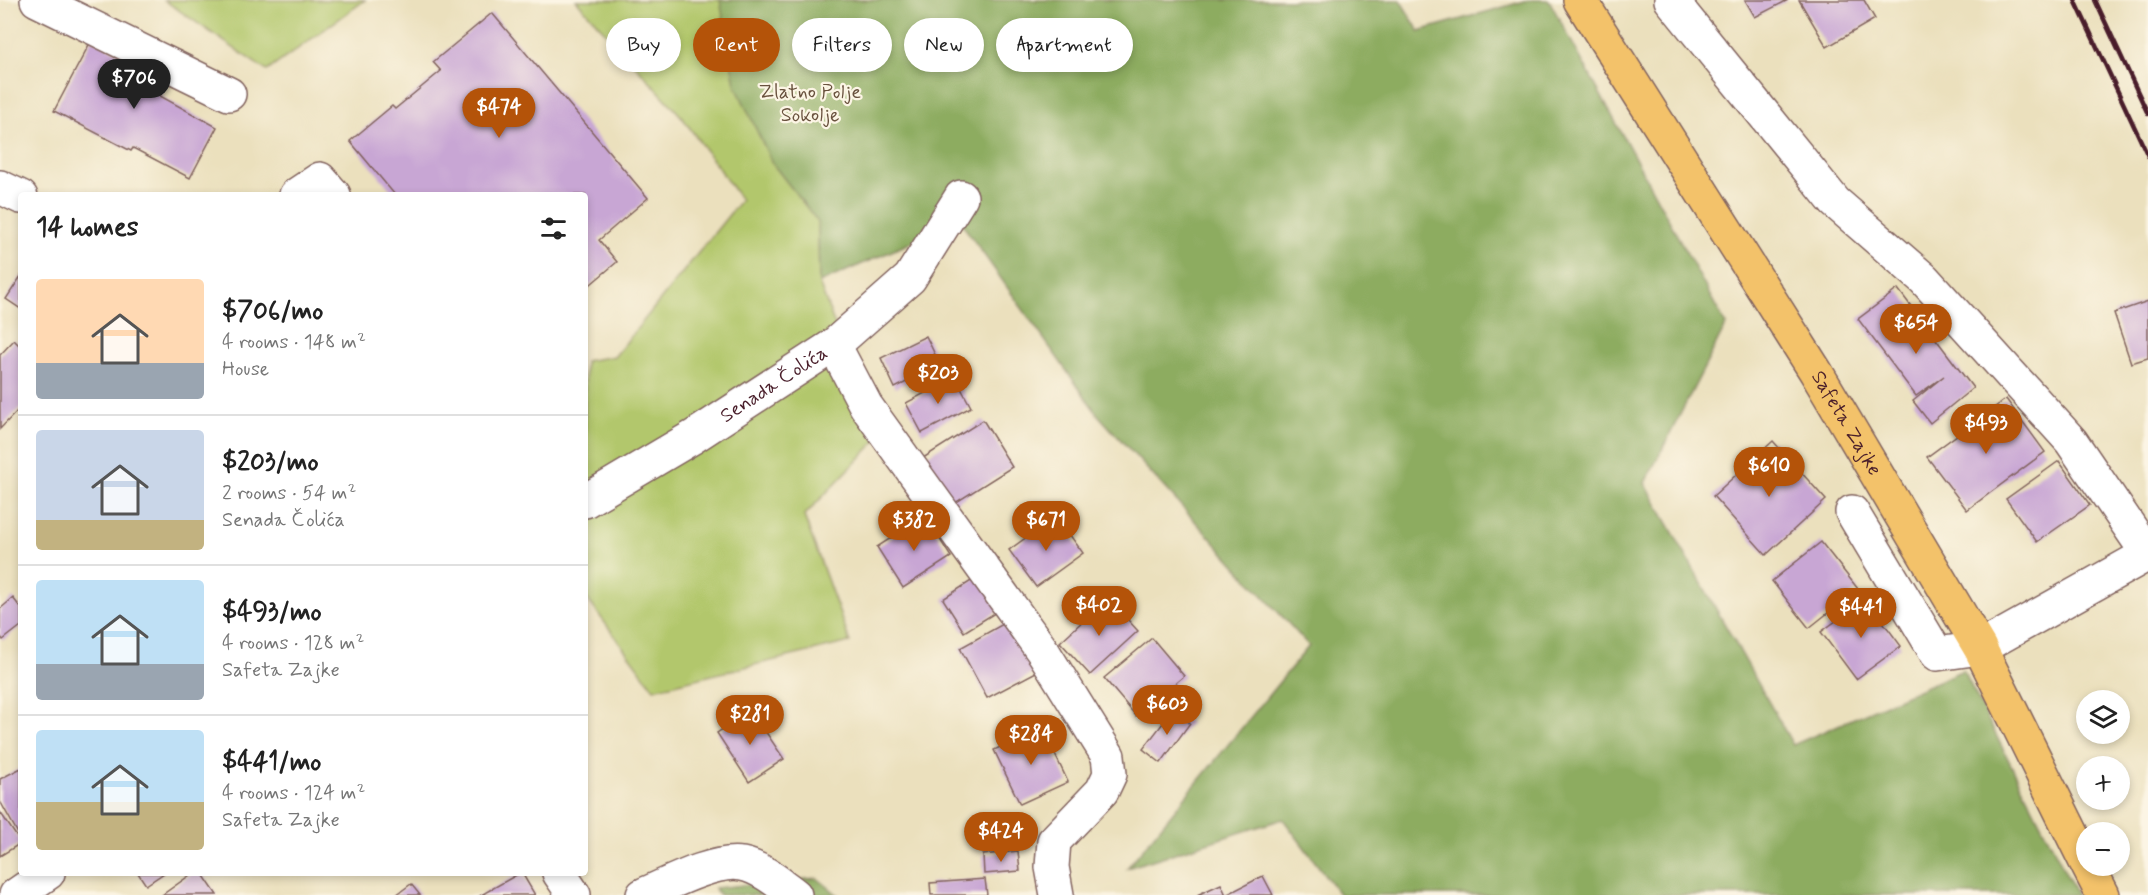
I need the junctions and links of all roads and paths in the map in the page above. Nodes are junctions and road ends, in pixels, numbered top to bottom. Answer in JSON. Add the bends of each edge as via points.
{"nodes":[{"id":1,"x":37,"y":0,"type":"edge"},
{"id":2,"x":1580,"y":0,"type":"edge"},
{"id":3,"x":1671,"y":0,"type":"edge"},
{"id":4,"x":229,"y":93,"type":"dead end"},
{"id":5,"x":0,"y":187,"type":"edge"},
{"id":6,"x":300,"y":192,"type":"edge"},
{"id":7,"x":331,"y":192,"type":"edge"},
{"id":8,"x":18,"y":196,"type":"edge"},
{"id":9,"x":961,"y":197,"type":"dead end"},
{"id":10,"x":834,"y":345,"type":"junction"},
{"id":11,"x":588,"y":499,"type":"edge"},
{"id":12,"x":1852,"y":512,"type":"dead end"},
{"id":13,"x":2148,"y":554,"type":"edge"},
{"id":14,"x":1980,"y":648,"type":"junction"},
{"id":15,"x":2076,"y":842,"type":"edge"},
{"id":16,"x":44,"y":876,"type":"edge"},
{"id":17,"x":561,"y":876,"type":"edge"},
{"id":18,"x":2093,"y":876,"type":"edge"},
{"id":19,"x":689,"y":886,"type":"edge"},
{"id":20,"x":16,"y":895,"type":"edge"},
{"id":21,"x":574,"y":895,"type":"edge"},
{"id":22,"x":643,"y":895,"type":"edge"},
{"id":23,"x":795,"y":895,"type":"edge"},
{"id":24,"x":1057,"y":895,"type":"edge"},
{"id":25,"x":2103,"y":895,"type":"edge"}],
"edges":[{"from":1,"to":4,"type":"street"},
{"from":2,"to":14,"type":"main road","name":"Safeta Zajke","via":[[1816,372]]},
{"from":3,"to":13,"type":"street","via":[[1835,202],[1924,279],[2071,441]]},
{"from":5,"to":8,"type":"street"},
{"from":6,"to":7,"type":"street","via":[[320,179]]},
{"from":9,"to":10,"type":"street","via":[[910,278]]},
{"from":10,"to":11,"type":"street","name":"Senada Čolića","via":[[693,437]]},
{"from":10,"to":24,"type":"street","name":"Senada Čolića","via":[[866,406],[1044,653],[1108,756],[1110,774],[1102,790],[1054,841],[1052,867]]},
{"from":12,"to":14,"type":"street","via":[[1937,654]]},
{"from":13,"to":14,"type":"street"},
{"from":14,"to":15,"type":"main road","name":"Safeta Zajke"},
{"from":16,"to":20,"type":"street"},
{"from":17,"to":21,"type":"street"},
{"from":18,"to":25,"type":"main road","name":"Safeta Zajke"},
{"from":19,"to":22,"type":"street"},
{"from":19,"to":23,"type":"street","via":[[709,867],[741,864],[766,873]]}]}
